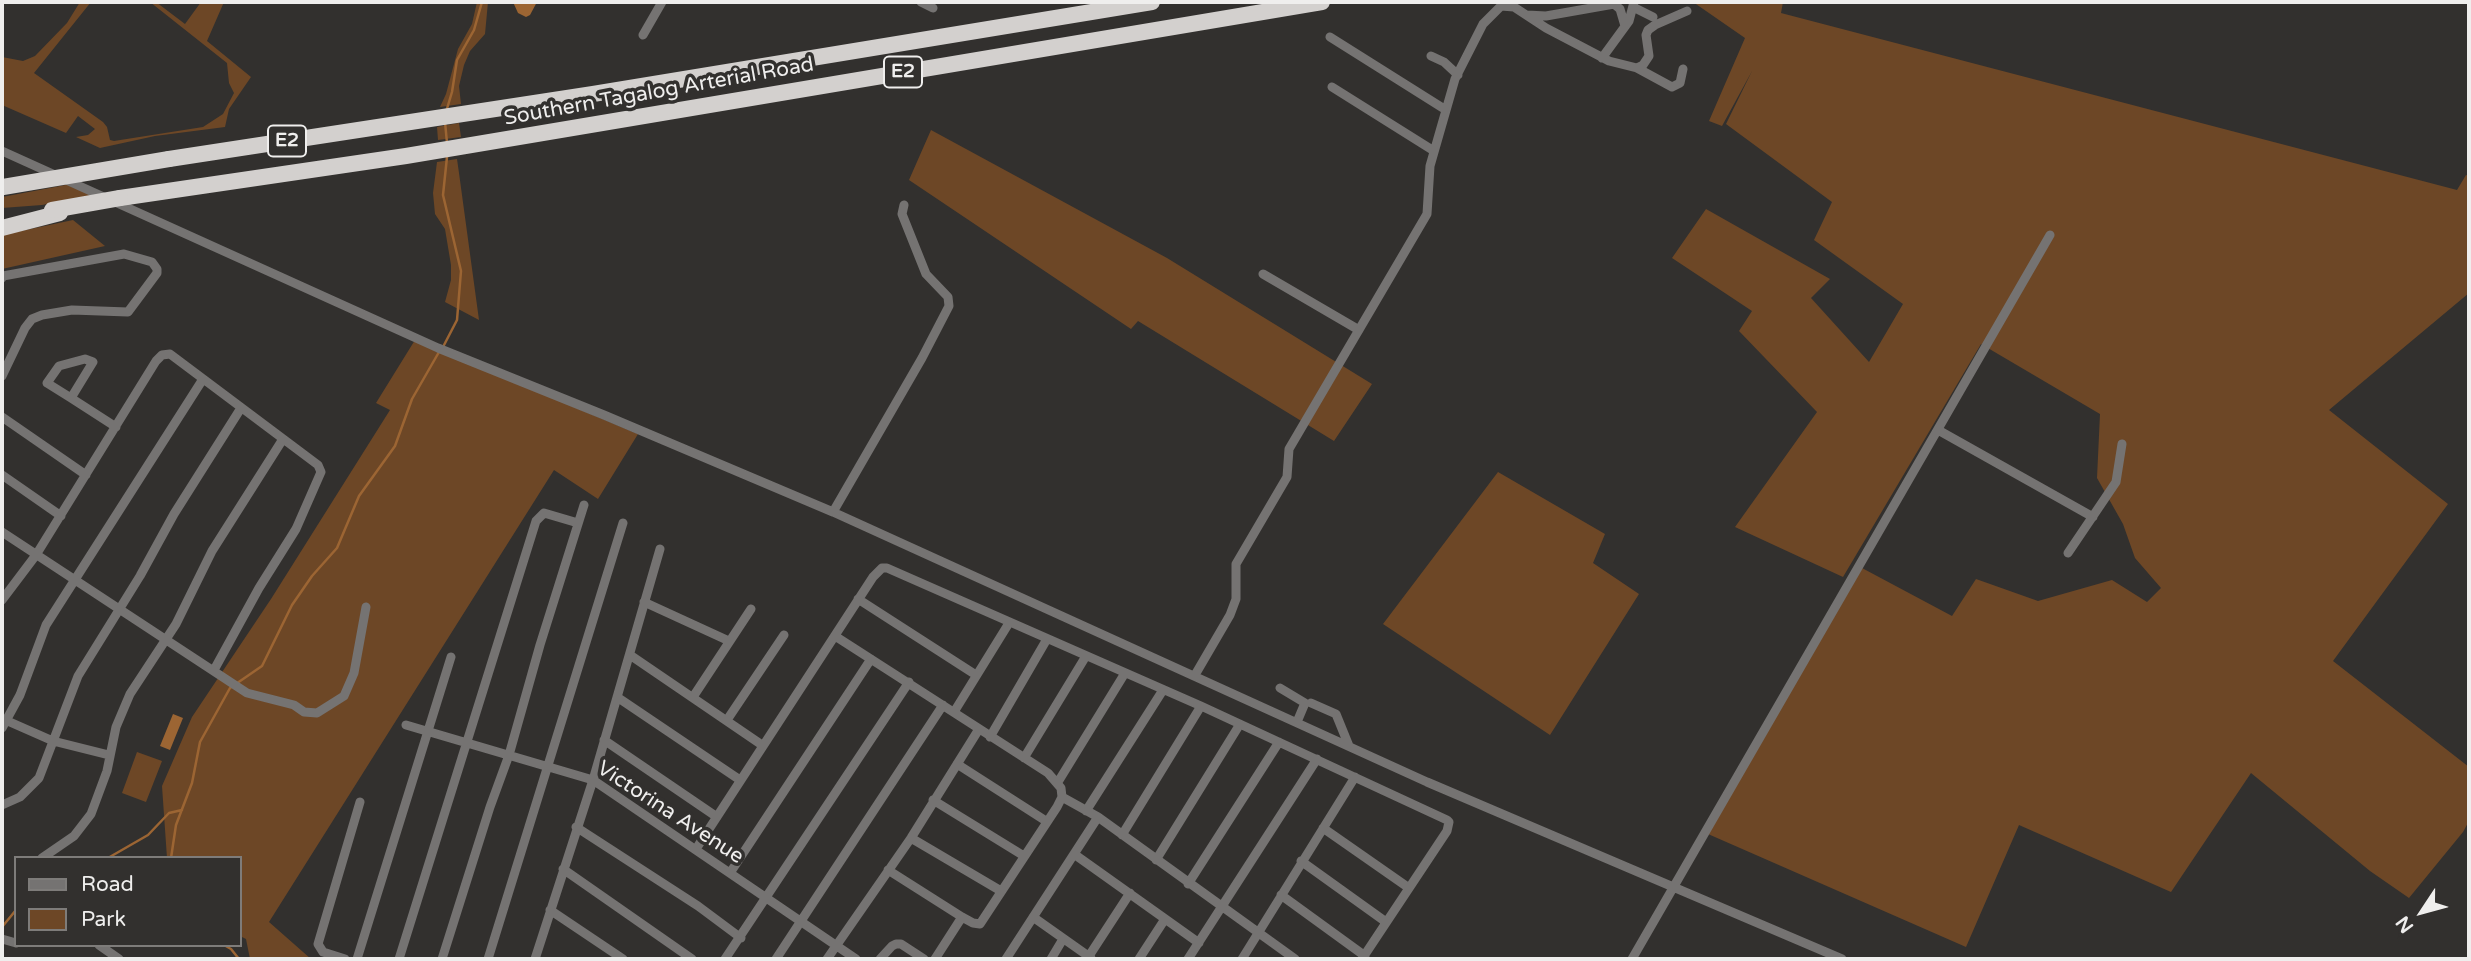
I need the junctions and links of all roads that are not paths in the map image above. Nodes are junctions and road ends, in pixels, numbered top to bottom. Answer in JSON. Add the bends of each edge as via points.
{"nodes":[{"id":1,"x":662,"y":2,"type":"edge"},
{"id":2,"x":921,"y":2,"type":"edge"},
{"id":3,"x":1152,"y":2,"type":"edge"},
{"id":4,"x":1322,"y":2,"type":"edge"},
{"id":5,"x":1634,"y":4,"type":"edge"},
{"id":6,"x":933,"y":8,"type":"dead end"},
{"id":7,"x":1687,"y":11,"type":"dead end"},
{"id":8,"x":1525,"y":14,"type":"junction"},
{"id":9,"x":1653,"y":17,"type":"dead end"},
{"id":10,"x":1625,"y":26,"type":"junction"},
{"id":11,"x":643,"y":35,"type":"dead end"},
{"id":12,"x":1330,"y":37,"type":"dead end"},
{"id":13,"x":1431,"y":56,"type":"dead end"},
{"id":14,"x":1602,"y":58,"type":"junction"},
{"id":15,"x":1637,"y":68,"type":"junction"},
{"id":16,"x":1683,"y":69,"type":"dead end"},
{"id":17,"x":1458,"y":75,"type":"junction"},
{"id":18,"x":1332,"y":87,"type":"dead end"},
{"id":19,"x":1446,"y":110,"type":"junction"},
{"id":20,"x":1434,"y":150,"type":"junction"},
{"id":21,"x":2,"y":151,"type":"edge"},
{"id":22,"x":2,"y":187,"type":"edge"},
{"id":23,"x":904,"y":205,"type":"dead end"},
{"id":24,"x":56,"y":212,"type":"junction"},
{"id":25,"x":2,"y":218,"type":"edge"},
{"id":26,"x":2,"y":228,"type":"edge"},
{"id":27,"x":2050,"y":235,"type":"dead end"},
{"id":28,"x":1263,"y":274,"type":"dead end"},
{"id":29,"x":2,"y":278,"type":"edge"},
{"id":30,"x":1359,"y":330,"type":"junction"},
{"id":31,"x":2,"y":376,"type":"edge"},
{"id":32,"x":203,"y":379,"type":"junction"},
{"id":33,"x":71,"y":398,"type":"junction"},
{"id":34,"x":241,"y":408,"type":"junction"},
{"id":35,"x":2,"y":417,"type":"edge"},
{"id":36,"x":116,"y":427,"type":"junction"},
{"id":37,"x":1938,"y":430,"type":"junction"},
{"id":38,"x":283,"y":439,"type":"junction"},
{"id":39,"x":2122,"y":444,"type":"dead end"},
{"id":40,"x":2,"y":475,"type":"edge"},
{"id":41,"x":86,"y":475,"type":"junction"},
{"id":42,"x":584,"y":505,"type":"dead end"},
{"id":43,"x":833,"y":513,"type":"junction"},
{"id":44,"x":61,"y":516,"type":"junction"},
{"id":45,"x":2093,"y":517,"type":"junction"},
{"id":46,"x":578,"y":523,"type":"junction"},
{"id":47,"x":623,"y":523,"type":"dead end"},
{"id":48,"x":2,"y":532,"type":"edge"},
{"id":49,"x":660,"y":549,"type":"dead end"},
{"id":50,"x":2068,"y":553,"type":"dead end"},
{"id":51,"x":36,"y":555,"type":"junction"},
{"id":52,"x":75,"y":580,"type":"junction"},
{"id":53,"x":858,"y":599,"type":"junction"},
{"id":54,"x":2,"y":600,"type":"edge"},
{"id":55,"x":644,"y":602,"type":"junction"},
{"id":56,"x":366,"y":607,"type":"dead end"},
{"id":57,"x":120,"y":610,"type":"junction"},
{"id":58,"x":751,"y":610,"type":"dead end"},
{"id":59,"x":1009,"y":623,"type":"junction"},
{"id":60,"x":784,"y":635,"type":"dead end"},
{"id":61,"x":835,"y":636,"type":"junction"},
{"id":62,"x":1047,"y":639,"type":"junction"},
{"id":63,"x":167,"y":640,"type":"junction"},
{"id":64,"x":729,"y":641,"type":"junction"},
{"id":65,"x":630,"y":655,"type":"junction"},
{"id":66,"x":1086,"y":656,"type":"junction"},
{"id":67,"x":451,"y":657,"type":"dead end"},
{"id":68,"x":872,"y":659,"type":"junction"},
{"id":69,"x":214,"y":670,"type":"junction"},
{"id":70,"x":1125,"y":673,"type":"junction"},
{"id":71,"x":1195,"y":675,"type":"junction"},
{"id":72,"x":976,"y":676,"type":"junction"},
{"id":73,"x":909,"y":682,"type":"junction"},
{"id":74,"x":1280,"y":688,"type":"dead end"},
{"id":75,"x":1163,"y":690,"type":"junction"},
{"id":76,"x":617,"y":697,"type":"junction"},
{"id":77,"x":693,"y":697,"type":"junction"},
{"id":78,"x":1311,"y":703,"type":"dead end"},
{"id":79,"x":943,"y":705,"type":"junction"},
{"id":80,"x":1201,"y":706,"type":"junction"},
{"id":81,"x":954,"y":712,"type":"junction"},
{"id":82,"x":727,"y":720,"type":"junction"},
{"id":83,"x":3,"y":722,"type":"edge"},
{"id":84,"x":1297,"y":722,"type":"junction"},
{"id":85,"x":1240,"y":724,"type":"junction"},
{"id":86,"x":406,"y":725,"type":"dead end"},
{"id":87,"x":979,"y":729,"type":"junction"},
{"id":88,"x":427,"y":732,"type":"junction"},
{"id":89,"x":990,"y":737,"type":"junction"},
{"id":90,"x":604,"y":740,"type":"junction"},
{"id":91,"x":53,"y":741,"type":"junction"},
{"id":92,"x":468,"y":742,"type":"junction"},
{"id":93,"x":1279,"y":742,"type":"junction"},
{"id":94,"x":762,"y":745,"type":"junction"},
{"id":95,"x":1349,"y":746,"type":"junction"},
{"id":96,"x":109,"y":755,"type":"junction"},
{"id":97,"x":509,"y":755,"type":"junction"},
{"id":98,"x":1024,"y":758,"type":"junction"},
{"id":99,"x":1317,"y":759,"type":"junction"},
{"id":100,"x":957,"y":764,"type":"junction"},
{"id":101,"x":547,"y":766,"type":"junction"},
{"id":102,"x":1355,"y":777,"type":"junction"},
{"id":103,"x":593,"y":780,"type":"junction"},
{"id":104,"x":740,"y":780,"type":"junction"},
{"id":105,"x":1058,"y":782,"type":"junction"},
{"id":106,"x":1062,"y":797,"type":"junction"},
{"id":107,"x":933,"y":800,"type":"junction"},
{"id":108,"x":360,"y":802,"type":"dead end"},
{"id":109,"x":2,"y":805,"type":"edge"},
{"id":110,"x":1086,"y":811,"type":"junction"},
{"id":111,"x":717,"y":817,"type":"junction"},
{"id":112,"x":1098,"y":817,"type":"junction"},
{"id":113,"x":1046,"y":821,"type":"junction"},
{"id":114,"x":576,"y":827,"type":"junction"},
{"id":115,"x":1323,"y":828,"type":"junction"},
{"id":116,"x":1122,"y":835,"type":"junction"},
{"id":117,"x":911,"y":838,"type":"junction"},
{"id":118,"x":696,"y":849,"type":"junction"},
{"id":119,"x":1074,"y":854,"type":"junction"},
{"id":120,"x":45,"y":856,"type":"edge"},
{"id":121,"x":1024,"y":856,"type":"junction"},
{"id":122,"x":1156,"y":860,"type":"junction"},
{"id":123,"x":1301,"y":861,"type":"junction"},
{"id":124,"x":563,"y":869,"type":"junction"},
{"id":125,"x":888,"y":870,"type":"junction"},
{"id":126,"x":730,"y":873,"type":"junction"},
{"id":127,"x":1188,"y":884,"type":"junction"},
{"id":128,"x":1675,"y":887,"type":"junction"},
{"id":129,"x":1409,"y":888,"type":"junction"},
{"id":130,"x":1001,"y":891,"type":"junction"},
{"id":131,"x":1130,"y":894,"type":"junction"},
{"id":132,"x":1281,"y":895,"type":"junction"},
{"id":133,"x":767,"y":897,"type":"junction"},
{"id":134,"x":1223,"y":907,"type":"junction"},
{"id":135,"x":550,"y":910,"type":"junction"},
{"id":136,"x":962,"y":917,"type":"junction"},
{"id":137,"x":1033,"y":918,"type":"junction"},
{"id":138,"x":1165,"y":919,"type":"junction"},
{"id":139,"x":801,"y":920,"type":"junction"},
{"id":140,"x":1386,"y":922,"type":"junction"},
{"id":141,"x":1256,"y":933,"type":"junction"},
{"id":142,"x":741,"y":938,"type":"junction"},
{"id":143,"x":1063,"y":939,"type":"junction"},
{"id":144,"x":1199,"y":943,"type":"junction"},
{"id":145,"x":836,"y":945,"type":"junction"},
{"id":146,"x":102,"y":947,"type":"edge"},
{"id":147,"x":1364,"y":957,"type":"edge"},
{"id":148,"x":538,"y":958,"type":"edge"},
{"id":149,"x":1091,"y":958,"type":"edge"},
{"id":150,"x":119,"y":959,"type":"edge"},
{"id":151,"x":345,"y":959,"type":"edge"},
{"id":152,"x":357,"y":959,"type":"edge"},
{"id":153,"x":399,"y":959,"type":"edge"},
{"id":154,"x":442,"y":959,"type":"edge"},
{"id":155,"x":488,"y":959,"type":"edge"},
{"id":156,"x":623,"y":959,"type":"edge"},
{"id":157,"x":692,"y":959,"type":"edge"},
{"id":158,"x":725,"y":959,"type":"edge"},
{"id":159,"x":776,"y":959,"type":"edge"},
{"id":160,"x":827,"y":959,"type":"edge"},
{"id":161,"x":856,"y":959,"type":"edge"},
{"id":162,"x":880,"y":959,"type":"edge"},
{"id":163,"x":924,"y":959,"type":"edge"},
{"id":164,"x":935,"y":959,"type":"edge"},
{"id":165,"x":1006,"y":959,"type":"edge"},
{"id":166,"x":1051,"y":959,"type":"edge"},
{"id":167,"x":1139,"y":959,"type":"edge"},
{"id":168,"x":1188,"y":959,"type":"edge"},
{"id":169,"x":1242,"y":959,"type":"edge"},
{"id":170,"x":1295,"y":959,"type":"edge"},
{"id":171,"x":1632,"y":959,"type":"edge"},
{"id":172,"x":1842,"y":959,"type":"edge"}],
"edges":[{"from":1,"to":11,"type":"street"},
{"from":2,"to":6,"type":"street"},
{"from":3,"to":22,"type":"highway","name":"Southern Tagalog Arterial Road","number":"E2","bridge":true},
{"from":4,"to":24,"type":"highway","name":"Southern Tagalog Arterial Road","number":"E2","bridge":true},
{"from":5,"to":9,"type":"street"},
{"from":5,"to":10,"type":"street"},
{"from":7,"to":15,"type":"street","via":[[1648,30],[1650,56]]},
{"from":8,"to":10,"type":"street","via":[[1546,16],[1614,4]]},
{"from":8,"to":14,"type":"street"},
{"from":8,"to":17,"type":"street","via":[[1514,7],[1496,9],[1483,24]]},
{"from":10,"to":14,"type":"street"},
{"from":12,"to":19,"type":"street"},
{"from":13,"to":17,"type":"street"},
{"from":14,"to":15,"type":"street"},
{"from":15,"to":16,"type":"street","via":[[1672,87],[1680,83]]},
{"from":17,"to":19,"type":"street"},
{"from":18,"to":20,"type":"street"},
{"from":19,"to":20,"type":"street"},
{"from":20,"to":30,"type":"street","via":[[1427,214]]},
{"from":21,"to":43,"type":"street","via":[[442,350]]},
{"from":23,"to":43,"type":"street","via":[[902,214],[926,274],[948,297],[949,306]]},
{"from":24,"to":25,"type":"highway","name":"Southern Tagalog Arterial Road","number":"E2"},
{"from":24,"to":26,"type":"highway"},
{"from":27,"to":37,"type":"street"},
{"from":28,"to":30,"type":"street"},
{"from":29,"to":31,"type":"street","via":[[124,254],[152,262],[157,269],[128,312],[72,310],[33,319]]},
{"from":30,"to":71,"type":"street","via":[[1289,449],[1287,477],[1236,564],[1236,599],[1230,615]]},
{"from":32,"to":34,"type":"street"},
{"from":32,"to":36,"type":"street","via":[[170,355],[162,355]]},
{"from":32,"to":52,"type":"street"},
{"from":33,"to":33,"type":"street","via":[[76,389],[93,362],[85,359],[58,366],[47,383]]},
{"from":33,"to":36,"type":"street"},
{"from":34,"to":38,"type":"street"},
{"from":34,"to":57,"type":"street"},
{"from":35,"to":41,"type":"street"},
{"from":36,"to":41,"type":"street"},
{"from":37,"to":45,"type":"street"},
{"from":37,"to":128,"type":"street"},
{"from":38,"to":63,"type":"street","via":[[212,551]]},
{"from":38,"to":69,"type":"street","via":[[321,472],[296,529]]},
{"from":39,"to":45,"type":"street","via":[[2116,482]]},
{"from":40,"to":44,"type":"street"},
{"from":41,"to":44,"type":"street"},
{"from":42,"to":46,"type":"street"},
{"from":43,"to":71,"type":"street"},
{"from":44,"to":51,"type":"street"},
{"from":45,"to":50,"type":"street"},
{"from":46,"to":92,"type":"street","via":[[544,513],[536,521]]},
{"from":46,"to":97,"type":"street"},
{"from":47,"to":101,"type":"street"},
{"from":48,"to":51,"type":"street"},
{"from":49,"to":55,"type":"street"},
{"from":51,"to":52,"type":"street"},
{"from":51,"to":54,"type":"street"},
{"from":52,"to":57,"type":"street"},
{"from":52,"to":83,"type":"street","via":[[41,636],[24,686]]},
{"from":53,"to":59,"type":"street","via":[[877,571],[887,568]]},
{"from":53,"to":61,"type":"street"},
{"from":53,"to":72,"type":"street"},
{"from":55,"to":64,"type":"street"},
{"from":55,"to":65,"type":"street"},
{"from":56,"to":69,"type":"street","via":[[354,673],[344,696],[317,713],[247,693]]},
{"from":57,"to":63,"type":"street"},
{"from":57,"to":91,"type":"street","via":[[78,676]]},
{"from":58,"to":64,"type":"street"},
{"from":59,"to":62,"type":"street"},
{"from":59,"to":72,"type":"street"},
{"from":60,"to":82,"type":"street"},
{"from":61,"to":68,"type":"street"},
{"from":61,"to":94,"type":"street"},
{"from":62,"to":66,"type":"street"},
{"from":62,"to":89,"type":"street"},
{"from":63,"to":69,"type":"street"},
{"from":63,"to":96,"type":"street","via":[[131,694]]},
{"from":64,"to":77,"type":"street"},
{"from":65,"to":76,"type":"street"},
{"from":65,"to":77,"type":"street"},
{"from":66,"to":70,"type":"street"},
{"from":66,"to":98,"type":"street"},
{"from":67,"to":88,"type":"street"},
{"from":68,"to":73,"type":"street"},
{"from":68,"to":126,"type":"street"},
{"from":70,"to":75,"type":"street"},
{"from":70,"to":105,"type":"street"},
{"from":71,"to":84,"type":"street"},
{"from":72,"to":81,"type":"street"},
{"from":73,"to":79,"type":"street"},
{"from":73,"to":133,"type":"street"},
{"from":74,"to":84,"type":"street","via":[[1305,703]]},
{"from":75,"to":80,"type":"street"},
{"from":75,"to":110,"type":"street"},
{"from":76,"to":90,"type":"street"},
{"from":76,"to":104,"type":"street"},
{"from":77,"to":82,"type":"street"},
{"from":78,"to":95,"type":"street","via":[[1336,714]]},
{"from":79,"to":81,"type":"street"},
{"from":79,"to":139,"type":"street"},
{"from":80,"to":85,"type":"street"},
{"from":80,"to":116,"type":"street"},
{"from":81,"to":87,"type":"street"},
{"from":82,"to":94,"type":"street"},
{"from":83,"to":91,"type":"street"},
{"from":84,"to":95,"type":"street"},
{"from":85,"to":93,"type":"street"},
{"from":85,"to":122,"type":"street"},
{"from":86,"to":88,"type":"street","name":"Victorina Avenue"},
{"from":87,"to":89,"type":"street"},
{"from":87,"to":100,"type":"street"},
{"from":88,"to":92,"type":"street","name":"Victorina Avenue"},
{"from":88,"to":152,"type":"street"},
{"from":89,"to":98,"type":"street"},
{"from":90,"to":103,"type":"street"},
{"from":90,"to":111,"type":"street"},
{"from":91,"to":96,"type":"street"},
{"from":91,"to":109,"type":"street","via":[[39,778],[20,797]]},
{"from":92,"to":97,"type":"street","name":"Victorina Avenue"},
{"from":92,"to":153,"type":"street"},
{"from":93,"to":99,"type":"street"},
{"from":93,"to":127,"type":"street"},
{"from":94,"to":104,"type":"street"},
{"from":95,"to":128,"type":"street"},
{"from":96,"to":120,"type":"street","via":[[91,814],[74,836]]},
{"from":97,"to":101,"type":"street","name":"Victorina Avenue"},
{"from":97,"to":154,"type":"street"},
{"from":98,"to":105,"type":"street"},
{"from":99,"to":102,"type":"street"},
{"from":99,"to":134,"type":"street"},
{"from":100,"to":107,"type":"street"},
{"from":100,"to":113,"type":"street"},
{"from":101,"to":103,"type":"street","name":"Victorina Avenue"},
{"from":101,"to":155,"type":"street"},
{"from":102,"to":115,"type":"street"},
{"from":102,"to":129,"type":"street","via":[[1449,822]]},
{"from":103,"to":114,"type":"street"},
{"from":103,"to":118,"type":"street","name":"Victorina Avenue"},
{"from":104,"to":111,"type":"street"},
{"from":105,"to":106,"type":"street"},
{"from":106,"to":110,"type":"street"},
{"from":106,"to":113,"type":"street"},
{"from":107,"to":117,"type":"street"},
{"from":107,"to":121,"type":"street"},
{"from":108,"to":151,"type":"street","via":[[318,944],[323,952]]},
{"from":110,"to":112,"type":"street"},
{"from":111,"to":118,"type":"street"},
{"from":112,"to":116,"type":"street"},
{"from":112,"to":119,"type":"street"},
{"from":113,"to":121,"type":"street"},
{"from":114,"to":124,"type":"street"},
{"from":114,"to":142,"type":"street"},
{"from":115,"to":123,"type":"street"},
{"from":115,"to":129,"type":"street"},
{"from":116,"to":122,"type":"street"},
{"from":117,"to":125,"type":"street"},
{"from":117,"to":130,"type":"street"},
{"from":118,"to":126,"type":"street","name":"Victorina Avenue"},
{"from":119,"to":131,"type":"street"},
{"from":119,"to":137,"type":"street"},
{"from":121,"to":130,"type":"street"},
{"from":122,"to":127,"type":"street"},
{"from":123,"to":132,"type":"street"},
{"from":123,"to":140,"type":"street"},
{"from":124,"to":135,"type":"street"},
{"from":124,"to":157,"type":"street"},
{"from":125,"to":136,"type":"street"},
{"from":125,"to":145,"type":"street"},
{"from":126,"to":133,"type":"street","name":"Victorina Avenue"},
{"from":127,"to":134,"type":"street"},
{"from":128,"to":171,"type":"street"},
{"from":128,"to":172,"type":"street"},
{"from":129,"to":140,"type":"street"},
{"from":130,"to":136,"type":"street","via":[[980,924]]},
{"from":131,"to":138,"type":"street"},
{"from":131,"to":149,"type":"street"},
{"from":132,"to":141,"type":"street"},
{"from":132,"to":147,"type":"street"},
{"from":133,"to":139,"type":"street","name":"Victorina Avenue"},
{"from":133,"to":142,"type":"street"},
{"from":134,"to":141,"type":"street"},
{"from":134,"to":144,"type":"street"},
{"from":135,"to":148,"type":"street"},
{"from":135,"to":156,"type":"street"},
{"from":136,"to":164,"type":"street"},
{"from":137,"to":143,"type":"street"},
{"from":137,"to":165,"type":"street"},
{"from":138,"to":144,"type":"street"},
{"from":138,"to":167,"type":"street"},
{"from":139,"to":145,"type":"street","name":"Victorina Avenue"},
{"from":139,"to":159,"type":"street"},
{"from":140,"to":147,"type":"street"},
{"from":141,"to":169,"type":"street"},
{"from":141,"to":170,"type":"street"},
{"from":142,"to":158,"type":"street"},
{"from":143,"to":149,"type":"street"},
{"from":143,"to":166,"type":"street"},
{"from":144,"to":168,"type":"street"},
{"from":145,"to":160,"type":"street"},
{"from":145,"to":161,"type":"street","name":"Victorina Avenue"},
{"from":146,"to":150,"type":"street"},
{"from":162,"to":163,"type":"street","via":[[892,946],[901,944]]}]}
